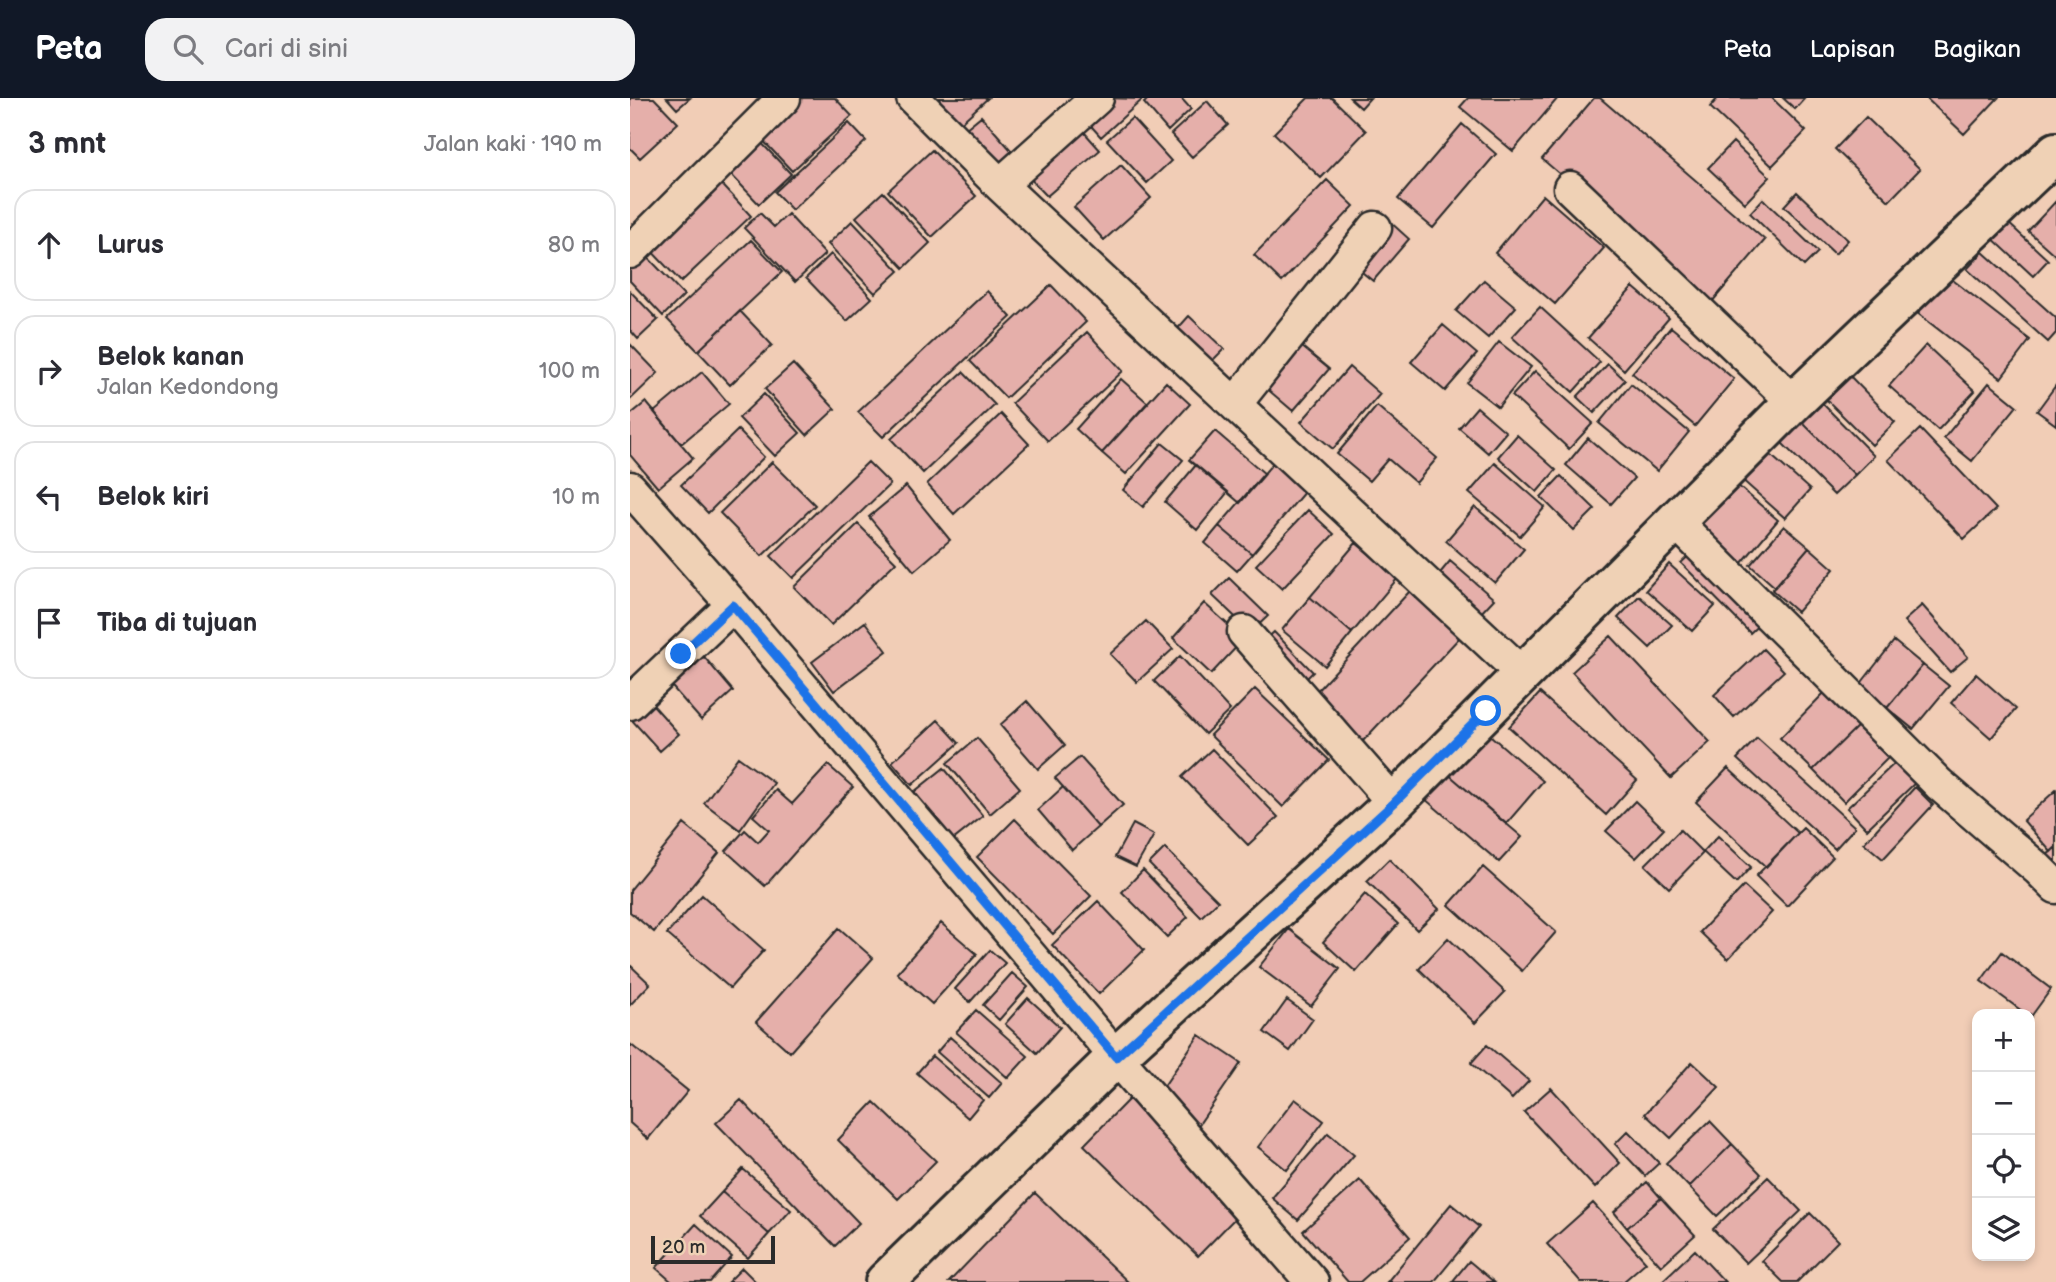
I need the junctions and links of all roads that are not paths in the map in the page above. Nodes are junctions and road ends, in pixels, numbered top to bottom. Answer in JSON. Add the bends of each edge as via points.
{"nodes":[{"id":1,"x":784,"y":98,"type":"edge"},
{"id":2,"x":913,"y":98,"type":"edge"},
{"id":3,"x":1097,"y":98,"type":"edge"},
{"id":4,"x":2056,"y":152,"type":"edge"},
{"id":5,"x":1000,"y":185,"type":"junction"},
{"id":6,"x":1570,"y":188,"type":"dead end"},
{"id":7,"x":1376,"y":228,"type":"dead end"},
{"id":8,"x":630,"y":252,"type":"edge"},
{"id":9,"x":1794,"y":402,"type":"junction"},
{"id":10,"x":1235,"y":404,"type":"junction"},
{"id":11,"x":630,"y":488,"type":"edge"},
{"id":12,"x":1675,"y":521,"type":"junction"},
{"id":13,"x":733,"y":605,"type":"junction"},
{"id":14,"x":1244,"y":632,"type":"dead end"},
{"id":15,"x":1523,"y":674,"type":"junction"},
{"id":16,"x":630,"y":703,"type":"edge"},
{"id":17,"x":1394,"y":803,"type":"junction"},
{"id":18,"x":2056,"y":887,"type":"edge"},
{"id":19,"x":1116,"y":1057,"type":"junction"},
{"id":20,"x":884,"y":1282,"type":"edge"},
{"id":21,"x":1312,"y":1282,"type":"edge"}],
"edges":[{"from":1,"to":8,"type":"street"},
{"from":2,"to":5,"type":"street"},
{"from":3,"to":5,"type":"street"},
{"from":4,"to":9,"type":"main road"},
{"from":5,"to":10,"type":"street"},
{"from":6,"to":9,"type":"street"},
{"from":7,"to":10,"type":"street"},
{"from":9,"to":12,"type":"main road"},
{"from":10,"to":15,"type":"street"},
{"from":11,"to":13,"type":"street"},
{"from":12,"to":15,"type":"main road"},
{"from":12,"to":18,"type":"street","via":[[1939,784]]},
{"from":13,"to":16,"type":"street"},
{"from":13,"to":19,"type":"street"},
{"from":14,"to":17,"type":"street"},
{"from":15,"to":17,"type":"main road"},
{"from":17,"to":19,"type":"main road"},
{"from":19,"to":20,"type":"main road"},
{"from":19,"to":21,"type":"street"}]}
